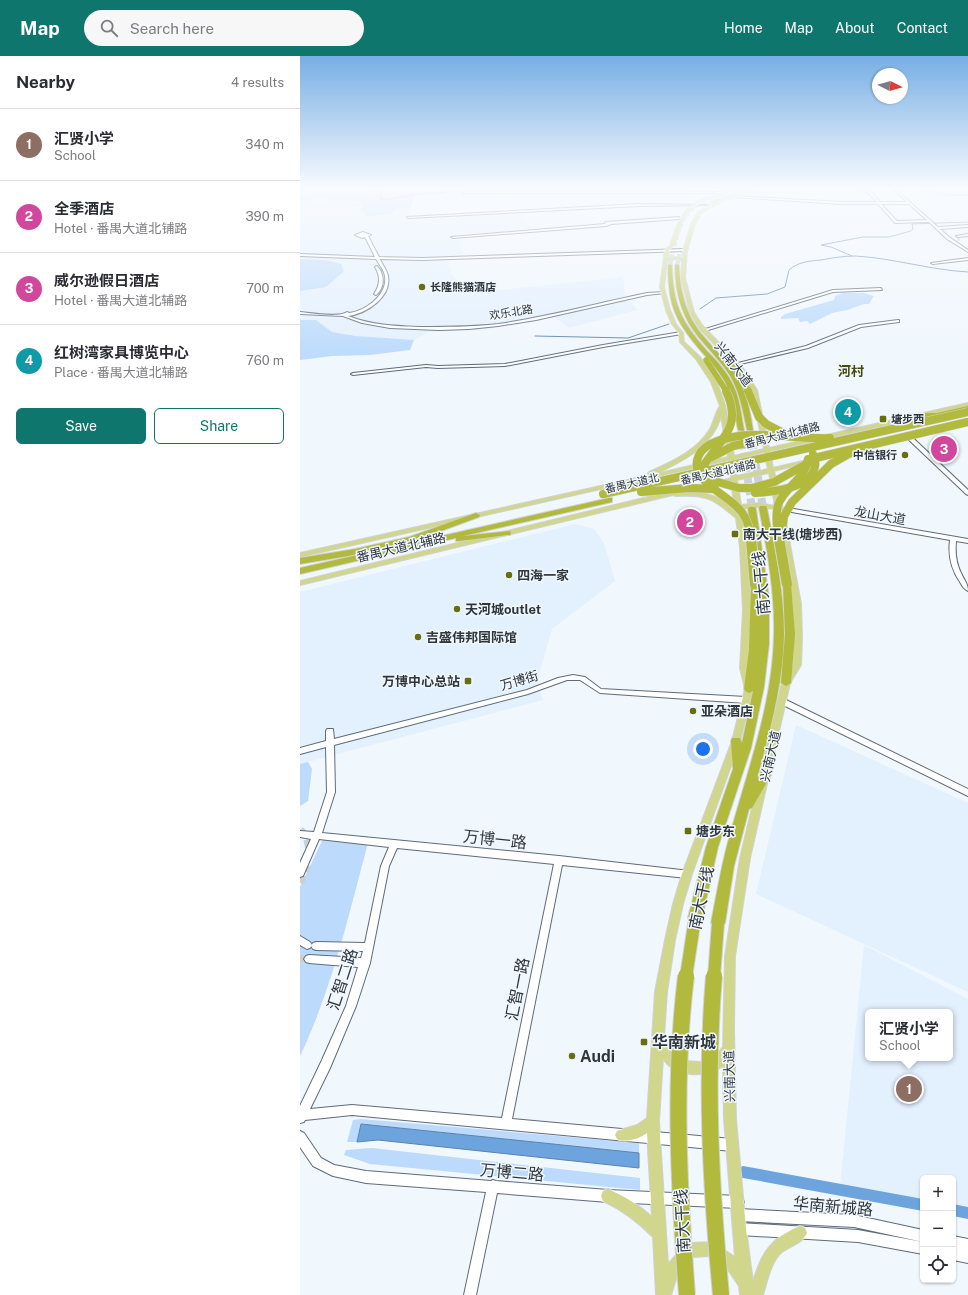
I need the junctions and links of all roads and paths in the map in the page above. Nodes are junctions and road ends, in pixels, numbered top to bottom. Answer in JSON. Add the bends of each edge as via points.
{"nodes":[{"id":1,"x":368,"y":247,"type":"edge"},
{"id":2,"x":371,"y":247,"type":"edge"},
{"id":3,"x":671,"y":247,"type":"edge"},
{"id":4,"x":686,"y":249,"type":"joint"},
{"id":5,"x":667,"y":251,"type":"junction"},
{"id":6,"x":300,"y":256,"type":"edge"},
{"id":7,"x":373,"y":258,"type":"junction"},
{"id":8,"x":378,"y":259,"type":"junction"},
{"id":9,"x":968,"y":259,"type":"edge"},
{"id":10,"x":665,"y":260,"type":"junction"},
{"id":11,"x":684,"y":260,"type":"junction"},
{"id":12,"x":933,"y":263,"type":"dead end"},
{"id":13,"x":670,"y":265,"type":"tunnel mouth"},
{"id":14,"x":677,"y":266,"type":"tunnel mouth"},
{"id":15,"x":881,"y":289,"type":"dead end"},
{"id":16,"x":663,"y":293,"type":"junction"},
{"id":17,"x":674,"y":308,"type":"junction"},
{"id":18,"x":684,"y":308,"type":"junction"},
{"id":19,"x":300,"y":312,"type":"edge"},
{"id":20,"x":358,"y":313,"type":"junction"},
{"id":21,"x":346,"y":315,"type":"junction"},
{"id":22,"x":898,"y":321,"type":"dead end"},
{"id":23,"x":360,"y":323,"type":"junction"},
{"id":24,"x":674,"y":324,"type":"junction"},
{"id":25,"x":701,"y":325,"type":"junction"},
{"id":26,"x":681,"y":333,"type":"junction"},
{"id":27,"x":736,"y":364,"type":"junction"},
{"id":28,"x":353,"y":374,"type":"dead end"},
{"id":29,"x":754,"y":390,"type":"junction"},
{"id":30,"x":722,"y":405,"type":"junction"},
{"id":31,"x":968,"y":405,"type":"edge"},
{"id":32,"x":968,"y":408,"type":"edge"},
{"id":33,"x":968,"y":412,"type":"edge"},
{"id":34,"x":919,"y":415,"type":"junction"},
{"id":35,"x":937,"y":415,"type":"junction"},
{"id":36,"x":968,"y":417,"type":"edge"},
{"id":37,"x":968,"y":422,"type":"edge"},
{"id":38,"x":968,"y":425,"type":"edge"},
{"id":39,"x":726,"y":428,"type":"junction"},
{"id":40,"x":763,"y":428,"type":"junction"},
{"id":41,"x":741,"y":430,"type":"tunnel mouth"},
{"id":42,"x":750,"y":430,"type":"tunnel mouth"},
{"id":43,"x":821,"y":436,"type":"junction"},
{"id":44,"x":911,"y":439,"type":"junction"},
{"id":45,"x":875,"y":443,"type":"junction"},
{"id":46,"x":768,"y":450,"type":"junction"},
{"id":47,"x":863,"y":450,"type":"junction"},
{"id":48,"x":731,"y":459,"type":"junction"},
{"id":49,"x":772,"y":470,"type":"junction"},
{"id":50,"x":734,"y":479,"type":"junction"},
{"id":51,"x":624,"y":482,"type":"junction"},
{"id":52,"x":634,"y":487,"type":"junction"},
{"id":53,"x":641,"y":492,"type":"junction"},
{"id":54,"x":968,"y":493,"type":"edge"},
{"id":55,"x":663,"y":495,"type":"junction"},
{"id":56,"x":606,"y":497,"type":"junction"},
{"id":57,"x":737,"y":507,"type":"junction"},
{"id":58,"x":763,"y":508,"type":"tunnel mouth"},
{"id":59,"x":752,"y":509,"type":"tunnel mouth"},
{"id":60,"x":780,"y":509,"type":"junction"},
{"id":61,"x":788,"y":510,"type":"junction"},
{"id":62,"x":476,"y":515,"type":"junction"},
{"id":63,"x":738,"y":517,"type":"junction"},
{"id":64,"x":784,"y":525,"type":"junction"},
{"id":65,"x":507,"y":533,"type":"junction"},
{"id":66,"x":953,"y":539,"type":"junction"},
{"id":67,"x":968,"y":541,"type":"edge"},
{"id":68,"x":409,"y":543,"type":"junction"},
{"id":69,"x":367,"y":549,"type":"junction"},
{"id":70,"x":378,"y":554,"type":"junction"},
{"id":71,"x":300,"y":555,"type":"edge"},
{"id":72,"x":782,"y":556,"type":"junction"},
{"id":73,"x":300,"y":561,"type":"edge"},
{"id":74,"x":300,"y":564,"type":"edge"},
{"id":75,"x":300,"y":571,"type":"edge"},
{"id":76,"x":300,"y":577,"type":"edge"},
{"id":77,"x":300,"y":584,"type":"edge"},
{"id":78,"x":968,"y":589,"type":"edge"},
{"id":79,"x":786,"y":683,"type":"junction"},
{"id":80,"x":748,"y":689,"type":"junction"},
{"id":81,"x":746,"y":700,"type":"junction"},
{"id":82,"x":782,"y":701,"type":"junction"},
{"id":83,"x":330,"y":731,"type":"dead end"},
{"id":84,"x":736,"y":741,"type":"junction"},
{"id":85,"x":330,"y":743,"type":"junction"},
{"id":86,"x":300,"y":751,"type":"edge"},
{"id":87,"x":738,"y":773,"type":"junction"},
{"id":88,"x":765,"y":775,"type":"junction"},
{"id":89,"x":968,"y":793,"type":"edge"},
{"id":90,"x":741,"y":817,"type":"junction"},
{"id":91,"x":300,"y":834,"type":"edge"},
{"id":92,"x":317,"y":835,"type":"junction"},
{"id":93,"x":394,"y":844,"type":"junction"},
{"id":94,"x":559,"y":860,"type":"junction"},
{"id":95,"x":300,"y":873,"type":"edge"},
{"id":96,"x":687,"y":874,"type":"junction"},
{"id":97,"x":308,"y":944,"type":"edge"},
{"id":98,"x":369,"y":947,"type":"junction"},
{"id":99,"x":309,"y":959,"type":"tunnel mouth"},
{"id":100,"x":365,"y":963,"type":"junction"},
{"id":101,"x":658,"y":1039,"type":"junction"},
{"id":102,"x":729,"y":1048,"type":"junction"},
{"id":103,"x":300,"y":1116,"type":"edge"},
{"id":104,"x":653,"y":1121,"type":"junction"},
{"id":105,"x":506,"y":1124,"type":"junction"},
{"id":106,"x":621,"y":1135,"type":"junction"},
{"id":107,"x":300,"y":1137,"type":"edge"},
{"id":108,"x":654,"y":1138,"type":"junction"},
{"id":109,"x":732,"y":1144,"type":"junction"},
{"id":110,"x":493,"y":1186,"type":"junction"},
{"id":111,"x":608,"y":1196,"type":"junction"},
{"id":112,"x":657,"y":1199,"type":"junction"},
{"id":113,"x":738,"y":1209,"type":"junction"},
{"id":114,"x":739,"y":1229,"type":"junction"},
{"id":115,"x":800,"y":1232,"type":"junction"},
{"id":116,"x":659,"y":1234,"type":"junction"},
{"id":117,"x":920,"y":1235,"type":"edge"},
{"id":118,"x":956,"y":1243,"type":"edge"},
{"id":119,"x":968,"y":1245,"type":"edge"},
{"id":120,"x":920,"y":1247,"type":"edge"},
{"id":121,"x":956,"y":1255,"type":"edge"},
{"id":122,"x":968,"y":1257,"type":"edge"},
{"id":123,"x":750,"y":1292,"type":"edge"},
{"id":124,"x":470,"y":1295,"type":"edge"},
{"id":125,"x":663,"y":1295,"type":"edge"},
{"id":126,"x":687,"y":1295,"type":"edge"},
{"id":127,"x":721,"y":1295,"type":"edge"}],
"edges":[{"from":1,"to":7,"type":"street"},
{"from":2,"to":8,"type":"street"},
{"from":3,"to":5,"type":"main road"},
{"from":4,"to":5,"type":"street"},
{"from":4,"to":11,"type":"main road","name":"兴南大道"},
{"from":5,"to":8,"type":"street"},
{"from":5,"to":10,"type":"main road","name":"兴南大道"},
{"from":6,"to":7,"type":"street"},
{"from":7,"to":8,"type":"street"},
{"from":7,"to":21,"type":"street","via":[[382,280],[377,292],[369,302]]},
{"from":8,"to":20,"type":"street","via":[[387,280],[383,292],[374,304]]},
{"from":9,"to":12,"type":"street"},
{"from":10,"to":11,"type":"main road"},
{"from":10,"to":16,"type":"main road","name":"兴南大道"},
{"from":11,"to":25,"type":"main road","name":"兴南大道","via":[[683,278],[686,292],[692,312]]},
{"from":13,"to":17,"type":"highway","via":[[670,287]]},
{"from":14,"to":18,"type":"highway","via":[[678,287]]},
{"from":15,"to":25,"type":"street","via":[[833,291]]},
{"from":16,"to":23,"type":"street","name":"欢乐北路","via":[[647,294],[497,325],[437,328]]},
{"from":16,"to":24,"type":"main road","name":"兴南大道"},
{"from":17,"to":24,"type":"highway"},
{"from":17,"to":41,"type":"highway","via":[[688,332],[730,385]]},
{"from":18,"to":25,"type":"highway"},
{"from":18,"to":42,"type":"highway","via":[[696,331],[720,358],[737,383],[745,404]]},
{"from":19,"to":21,"type":"street"},
{"from":20,"to":21,"type":"street"},
{"from":20,"to":23,"type":"street","via":[[354,319]]},
{"from":21,"to":23,"type":"street","name":"欢乐北路"},
{"from":22,"to":27,"type":"street","via":[[860,326],[807,347]]},
{"from":24,"to":26,"type":"main road","name":"兴南大道"},
{"from":25,"to":27,"type":"main road","name":"兴南大道"},
{"from":25,"to":53,"type":"highway","bridge":true,"via":[[708,338],[743,379],[759,417],[766,424],[806,446],[814,455],[814,470],[802,483],[774,492],[750,493],[689,488]]},
{"from":26,"to":28,"type":"street","via":[[505,365],[426,366]]},
{"from":26,"to":30,"type":"main road","name":"兴南大道","via":[[682,342],[698,358],[714,382]]},
{"from":26,"to":45,"type":"highway","bridge":true,"via":[[706,360],[724,386],[732,413],[732,424],[728,433],[704,465],[706,473],[717,482],[739,488],[762,487],[819,457]]},
{"from":27,"to":29,"type":"main road","name":"兴南大道"},
{"from":29,"to":40,"type":"main road","name":"兴南大道"},
{"from":29,"to":43,"type":"main road","via":[[762,414],[771,424],[794,434]]},
{"from":30,"to":39,"type":"main road","name":"兴南大道"},
{"from":30,"to":51,"type":"main road","via":[[714,428],[695,449],[664,467]]},
{"from":31,"to":34,"type":"main road","name":"番禺大道北辅路"},
{"from":32,"to":35,"type":"highway"},
{"from":33,"to":52,"type":"highway","name":"番禺大道北","bridge":true},
{"from":34,"to":35,"type":"highway"},
{"from":34,"to":43,"type":"main road","name":"番禺大道北辅路"},
{"from":35,"to":80,"type":"highway","bridge":true,"via":[[823,439],[734,437],[718,441],[700,452],[696,464],[699,476],[738,506],[746,519],[755,585],[754,642]]},
{"from":36,"to":53,"type":"highway","name":"番禺大道北","bridge":true},
{"from":37,"to":45,"type":"highway","bridge":true},
{"from":38,"to":44,"type":"main road"},
{"from":39,"to":40,"type":"main road","via":[[750,434],[760,432]]},
{"from":39,"to":48,"type":"main road","name":"兴南大道"},
{"from":40,"to":46,"type":"main road","name":"兴南大道"},
{"from":43,"to":46,"type":"main road","name":"番禺大道北辅路"},
{"from":44,"to":47,"type":"main road"},
{"from":44,"to":54,"type":"street"},
{"from":45,"to":72,"type":"highway","bridge":true,"via":[[845,455],[831,464],[792,502],[783,522]]},
{"from":46,"to":48,"type":"main road","name":"番禺大道北辅路"},
{"from":46,"to":49,"type":"main road","name":"兴南大道"},
{"from":47,"to":49,"type":"main road","name":"番禺大道北铺路"},
{"from":47,"to":61,"type":"main road","via":[[822,468],[797,494]]},
{"from":48,"to":50,"type":"main road","name":"兴南大道"},
{"from":48,"to":51,"type":"main road","name":"番禺大道北辅路"},
{"from":49,"to":50,"type":"main road","name":"番禺大道北铺路"},
{"from":49,"to":60,"type":"main road","name":"兴南大道"},
{"from":50,"to":55,"type":"main road","name":"番禺大道北铺路"},
{"from":50,"to":57,"type":"main road","name":"兴南大道"},
{"from":51,"to":62,"type":"main road"},
{"from":52,"to":56,"type":"highway","name":"番禺大道北","bridge":true},
{"from":52,"to":72,"type":"highway","bridge":true,"via":[[681,472],[746,442],[774,441],[796,448],[806,455],[808,463],[779,504],[777,522]]},
{"from":53,"to":56,"type":"highway","name":"番禺大道北"},
{"from":55,"to":63,"type":"main road","via":[[694,493],[713,497],[725,503]]},
{"from":55,"to":65,"type":"main road","name":"番禺大道北铺路"},
{"from":56,"to":68,"type":"highway","name":"番禺大道北"},
{"from":57,"to":60,"type":"main road","via":[[760,505]]},
{"from":57,"to":63,"type":"main road","name":"兴南大道"},
{"from":58,"to":90,"type":"highway","name":"南大干线","via":[[778,602],[778,652],[768,715]]},
{"from":59,"to":87,"type":"highway","name":"南大干线","via":[[762,576],[764,644],[759,687]]},
{"from":60,"to":64,"type":"main road","name":"兴南大道"},
{"from":61,"to":64,"type":"main road"},
{"from":61,"to":66,"type":"street","name":"龙山大道"},
{"from":62,"to":68,"type":"highway"},
{"from":62,"to":71,"type":"main road","name":"番禺大道北辅路"},
{"from":63,"to":80,"type":"main road","name":"兴南大道","via":[[743,547],[747,610],[744,668]]},
{"from":64,"to":79,"type":"main road","name":"兴南大道","via":[[797,604],[798,638],[797,665]]},
{"from":65,"to":68,"type":"highway"},
{"from":65,"to":77,"type":"main road","name":"番禺大道北辅路"},
{"from":66,"to":67,"type":"street","name":"龙山大道"},
{"from":66,"to":78,"type":"street","via":[[952,551],[956,572]]},
{"from":68,"to":69,"type":"highway","name":"番禺大道北"},
{"from":68,"to":70,"type":"highway","name":"番禺大道北"},
{"from":69,"to":73,"type":"highway"},
{"from":69,"to":74,"type":"highway","name":"番禺大道北"},
{"from":70,"to":75,"type":"highway","name":"番禺大道北"},
{"from":70,"to":76,"type":"highway"},
{"from":72,"to":79,"type":"highway","bridge":true,"via":[[791,635]]},
{"from":79,"to":82,"type":"main road","name":"兴南大道"},
{"from":80,"to":81,"type":"main road","name":"兴南大道"},
{"from":81,"to":84,"type":"main road","name":"兴南大道"},
{"from":81,"to":85,"type":"street","name":"万博街","via":[[600,691],[580,678],[574,678],[554,681],[539,689]]},
{"from":82,"to":88,"type":"main road","name":"兴南大道"},
{"from":82,"to":89,"type":"street"},
{"from":83,"to":85,"type":"street"},
{"from":84,"to":87,"type":"highway"},
{"from":84,"to":96,"type":"main road","name":"兴南大道"},
{"from":85,"to":86,"type":"street","name":"万博街"},
{"from":85,"to":92,"type":"street","via":[[331,792]]},
{"from":87,"to":126,"type":"highway","name":"南大干线","bridge":true,"via":[[712,847],[695,918],[684,994],[679,1079],[679,1141],[682,1238]]},
{"from":88,"to":90,"type":"highway"},
{"from":88,"to":102,"type":"main road","name":"兴南大道","via":[[745,858],[730,956]]},
{"from":90,"to":127,"type":"highway","name":"南大干线","bridge":true,"via":[[730,858],[718,923],[712,998],[709,1084],[715,1229]]},
{"from":91,"to":92,"type":"street","name":"万博一路"},
{"from":92,"to":93,"type":"street","name":"万博一路"},
{"from":92,"to":95,"type":"street"},
{"from":93,"to":94,"type":"street","name":"万博一路"},
{"from":93,"to":98,"type":"street","name":"汇智二路","via":[[385,866]]},
{"from":94,"to":96,"type":"street","name":"万博一路"},
{"from":94,"to":105,"type":"street","name":"汇智一路"},
{"from":96,"to":101,"type":"main road","name":"兴南大道","via":[[670,940],[661,992]]},
{"from":97,"to":98,"type":"street"},
{"from":98,"to":100,"type":"street","name":"汇智二路"},
{"from":99,"to":100,"type":"street"},
{"from":100,"to":103,"type":"street","name":"汇智二路","via":[[351,1006]]},
{"from":101,"to":102,"type":"main road","via":[[670,1059],[683,1067],[701,1068],[718,1063]]},
{"from":101,"to":104,"type":"main road","name":"兴南大道"},
{"from":102,"to":109,"type":"main road","name":"兴南大道"},
{"from":103,"to":105,"type":"street","via":[[352,1110]]},
{"from":104,"to":106,"type":"main road","via":[[640,1131]]},
{"from":104,"to":108,"type":"main road","name":"兴南大道"},
{"from":105,"to":106,"type":"street"},
{"from":106,"to":108,"type":"street"},
{"from":107,"to":110,"type":"street","name":"万博二路","via":[[317,1162],[333,1170],[366,1177]]},
{"from":108,"to":109,"type":"street"},
{"from":108,"to":112,"type":"main road","name":"兴南大道"},
{"from":109,"to":113,"type":"main road","name":"兴南大道"},
{"from":110,"to":111,"type":"street","name":"万博二路"},
{"from":110,"to":124,"type":"street"},
{"from":111,"to":112,"type":"street","name":"万博二路"},
{"from":111,"to":116,"type":"main road","via":[[628,1205]]},
{"from":112,"to":113,"type":"street","name":"万博二路"},
{"from":112,"to":116,"type":"main road","name":"兴南大道"},
{"from":113,"to":114,"type":"main road","name":"兴南大道"},
{"from":113,"to":117,"type":"street","name":"华南新城路","via":[[854,1221]]},
{"from":114,"to":115,"type":"street","name":"华南新城路"},
{"from":114,"to":123,"type":"main road","name":"兴南大道"},
{"from":115,"to":120,"type":"street","name":"华南新城路","via":[[858,1236]]},
{"from":115,"to":123,"type":"main road","via":[[776,1248]]},
{"from":116,"to":125,"type":"main road","name":"兴南大道"},
{"from":118,"to":119,"type":"street"},
{"from":121,"to":122,"type":"street"},
{"from":123,"to":125,"type":"main road","via":[[731,1262],[712,1249],[690,1250],[673,1268]]}]}
